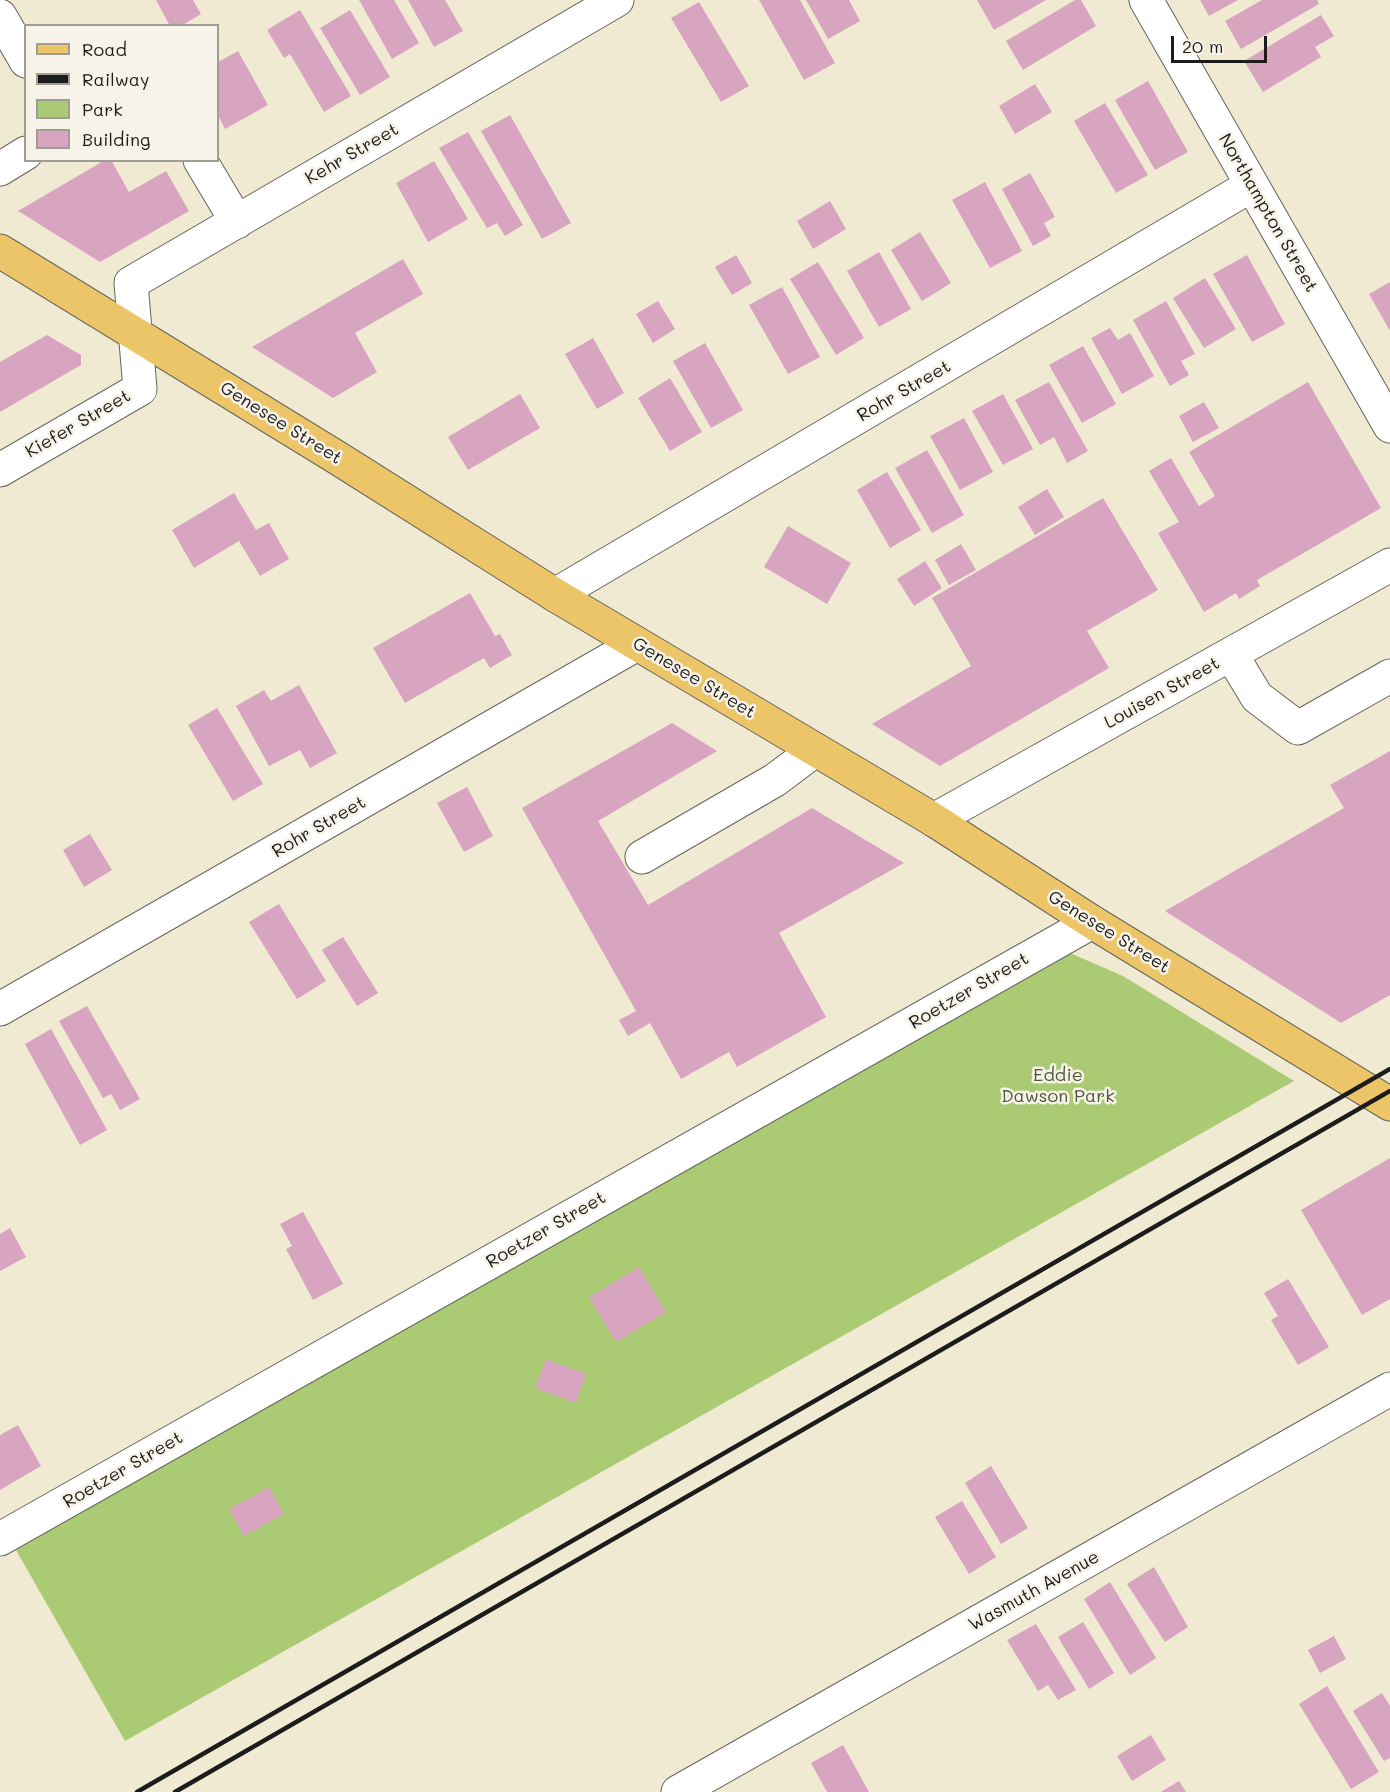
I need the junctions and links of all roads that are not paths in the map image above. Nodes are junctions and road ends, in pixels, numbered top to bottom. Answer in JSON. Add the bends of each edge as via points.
{"nodes":[{"id":1,"x":616,"y":0,"type":"edge"},
{"id":2,"x":1146,"y":0,"type":"edge"},
{"id":3,"x":0,"y":16,"type":"edge"},
{"id":4,"x":24,"y":58,"type":"edge"},
{"id":5,"x":24,"y":154,"type":"edge"},
{"id":6,"x":201,"y":162,"type":"edge"},
{"id":7,"x":0,"y":170,"type":"edge"},
{"id":8,"x":1252,"y":185,"type":"junction"},
{"id":9,"x":237,"y":222,"type":"junction"},
{"id":10,"x":0,"y":251,"type":"edge"},
{"id":11,"x":136,"y":334,"type":"junction"},
{"id":12,"x":1390,"y":426,"type":"edge"},
{"id":13,"x":0,"y":470,"type":"edge"},
{"id":14,"x":1390,"y":565,"type":"edge"},
{"id":15,"x":555,"y":595,"type":"junction"},
{"id":16,"x":637,"y":644,"type":"junction"},
{"id":17,"x":1232,"y":654,"type":"junction"},
{"id":18,"x":1390,"y":676,"type":"edge"},
{"id":19,"x":815,"y":750,"type":"junction"},
{"id":20,"x":934,"y":820,"type":"junction"},
{"id":21,"x":642,"y":857,"type":"dead end"},
{"id":22,"x":1092,"y":922,"type":"junction"},
{"id":23,"x":0,"y":1009,"type":"edge"},
{"id":24,"x":1390,"y":1104,"type":"edge"},
{"id":25,"x":1390,"y":1389,"type":"edge"},
{"id":26,"x":0,"y":1539,"type":"edge"},
{"id":27,"x":678,"y":1792,"type":"edge"}],
"edges":[{"from":1,"to":9,"type":"street","name":"Kehr Street"},
{"from":2,"to":8,"type":"street","name":"Northampton Street"},
{"from":3,"to":4,"type":"street"},
{"from":5,"to":7,"type":"street"},
{"from":6,"to":9,"type":"street"},
{"from":8,"to":12,"type":"street","name":"Northampton Street"},
{"from":8,"to":15,"type":"street","name":"Rohr Street"},
{"from":9,"to":11,"type":"street","name":"Kehr Street","via":[[131,283]]},
{"from":10,"to":11,"type":"main road","name":"Genesee Street"},
{"from":11,"to":13,"type":"street","name":"Kiefer Street","via":[[140,389]]},
{"from":11,"to":15,"type":"main road","name":"Genesee Street"},
{"from":14,"to":17,"type":"street","name":"Louisen Street"},
{"from":15,"to":16,"type":"main road","name":"Genesee Street"},
{"from":16,"to":19,"type":"main road","name":"Genesee Street"},
{"from":16,"to":23,"type":"street","name":"Rohr Street"},
{"from":17,"to":18,"type":"street","via":[[1257,697],[1298,729]]},
{"from":17,"to":20,"type":"street","name":"Louisen Street"},
{"from":19,"to":20,"type":"main road","name":"Genesee Street"},
{"from":19,"to":21,"type":"street","via":[[775,780]]},
{"from":20,"to":22,"type":"main road","name":"Genesee Street"},
{"from":22,"to":24,"type":"main road","name":"Genesee Street"},
{"from":22,"to":26,"type":"street","name":"Roetzer Street"},
{"from":25,"to":27,"type":"street","name":"Wasmuth Avenue"}]}
